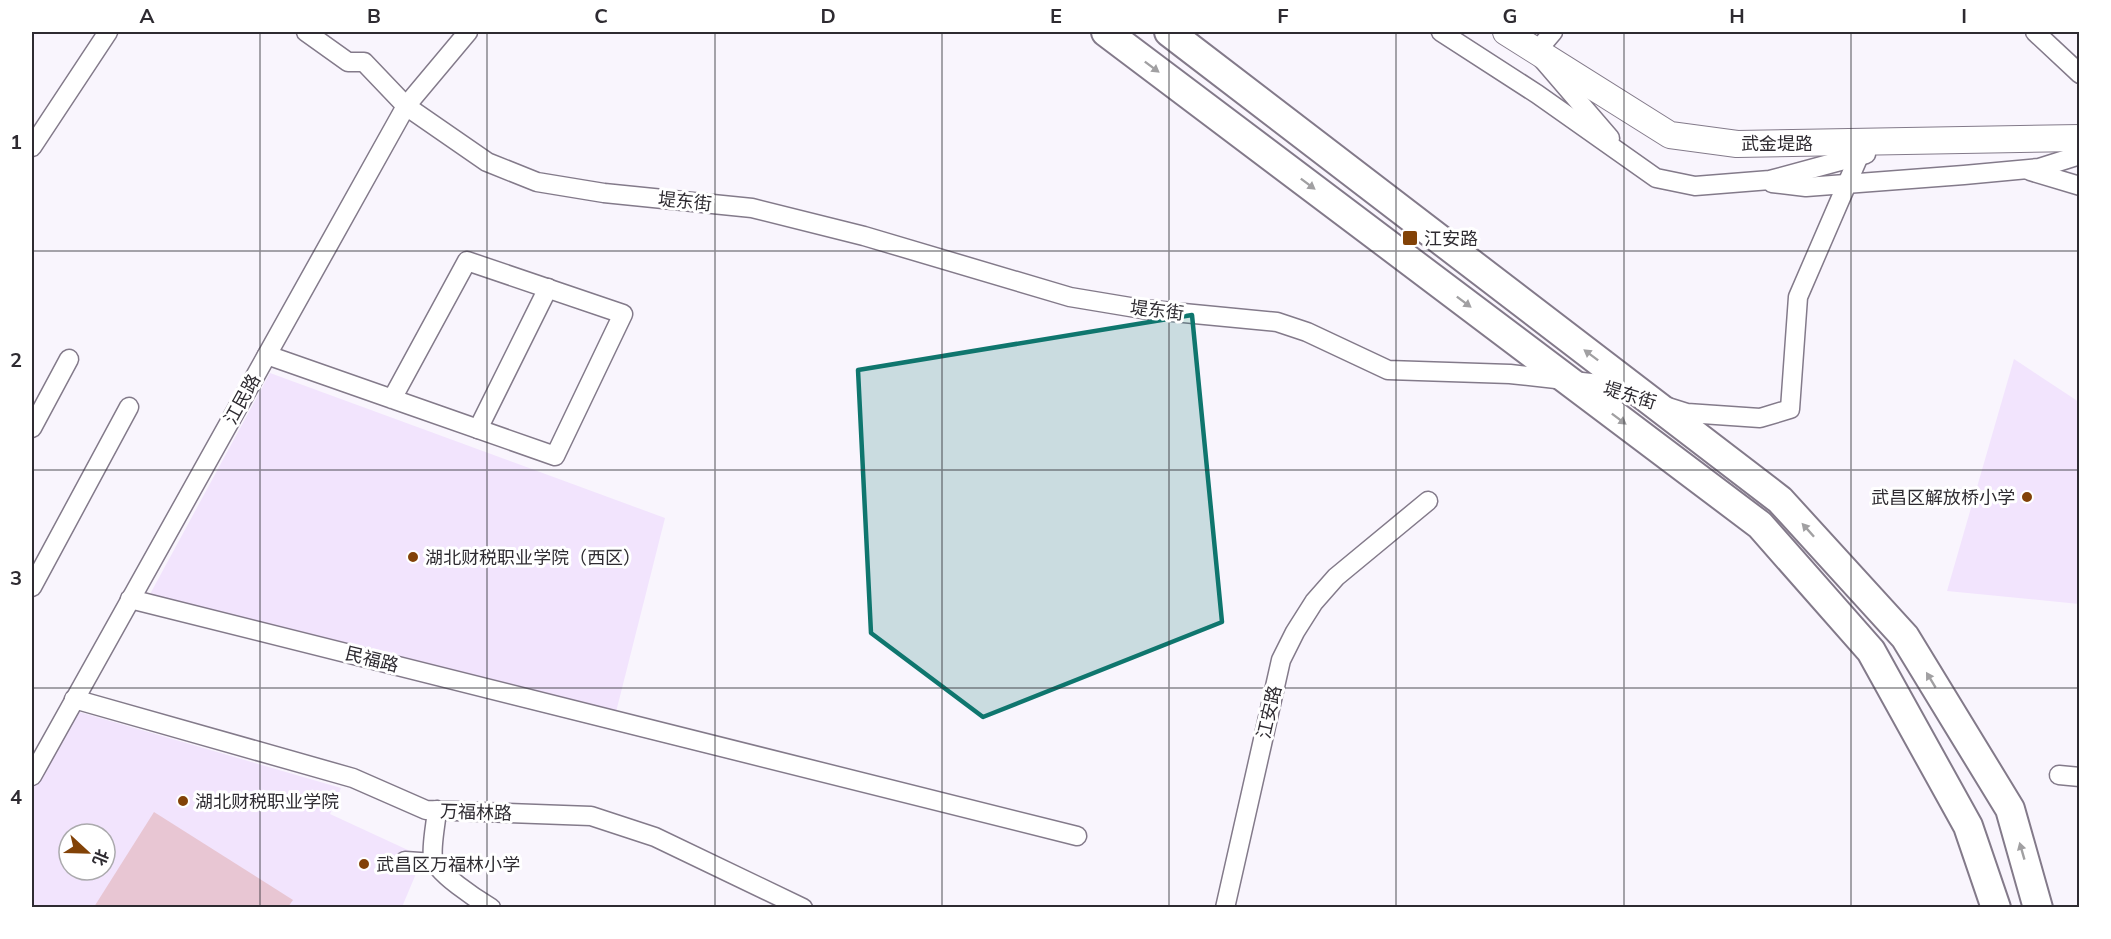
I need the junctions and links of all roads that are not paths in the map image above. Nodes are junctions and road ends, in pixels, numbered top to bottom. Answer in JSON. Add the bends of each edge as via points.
{"nodes":[{"id":1,"x":108,"y":32,"type":"edge"},
{"id":2,"x":306,"y":32,"type":"edge"},
{"id":3,"x":468,"y":32,"type":"edge"},
{"id":4,"x":1106,"y":32,"type":"edge"},
{"id":5,"x":1169,"y":32,"type":"edge"},
{"id":6,"x":1441,"y":32,"type":"edge"},
{"id":7,"x":1506,"y":32,"type":"edge"},
{"id":8,"x":1553,"y":32,"type":"edge"},
{"id":9,"x":2035,"y":32,"type":"edge"},
{"id":10,"x":1536,"y":52,"type":"junction"},
{"id":11,"x":2079,"y":74,"type":"edge"},
{"id":12,"x":406,"y":106,"type":"junction"},
{"id":13,"x":2079,"y":138,"type":"edge"},
{"id":14,"x":1907,"y":141,"type":"junction"},
{"id":15,"x":32,"y":147,"type":"edge"},
{"id":16,"x":2079,"y":155,"type":"edge"},
{"id":17,"x":1859,"y":156,"type":"junction"},
{"id":18,"x":1629,"y":160,"type":"junction"},
{"id":19,"x":2026,"y":169,"type":"junction"},
{"id":20,"x":1755,"y":181,"type":"junction"},
{"id":21,"x":1846,"y":184,"type":"junction"},
{"id":22,"x":2079,"y":186,"type":"edge"},
{"id":23,"x":548,"y":288,"type":"junction"},
{"id":24,"x":267,"y":355,"type":"junction"},
{"id":25,"x":69,"y":358,"type":"dead end"},
{"id":26,"x":1569,"y":381,"type":"junction"},
{"id":27,"x":392,"y":399,"type":"junction"},
{"id":28,"x":1650,"y":400,"type":"junction"},
{"id":29,"x":129,"y":407,"type":"dead end"},
{"id":30,"x":32,"y":428,"type":"edge"},
{"id":31,"x":478,"y":429,"type":"junction"},
{"id":32,"x":1428,"y":501,"type":"dead end"},
{"id":33,"x":38,"y":560,"type":"edge"},
{"id":34,"x":32,"y":587,"type":"edge"},
{"id":35,"x":130,"y":599,"type":"junction"},
{"id":36,"x":74,"y":699,"type":"junction"},
{"id":37,"x":2059,"y":775,"type":"dead end"},
{"id":38,"x":32,"y":776,"type":"edge"},
{"id":39,"x":2079,"y":777,"type":"edge"},
{"id":40,"x":437,"y":810,"type":"junction"},
{"id":41,"x":1077,"y":836,"type":"dead end"},
{"id":42,"x":405,"y":861,"type":"dead end"},
{"id":43,"x":435,"y":863,"type":"junction"},
{"id":44,"x":490,"y":908,"type":"edge"},
{"id":45,"x":803,"y":908,"type":"edge"},
{"id":46,"x":1225,"y":908,"type":"edge"},
{"id":47,"x":1996,"y":908,"type":"edge"},
{"id":48,"x":2037,"y":908,"type":"edge"}],
"edges":[{"from":1,"to":15,"type":"street"},
{"from":2,"to":12,"type":"street","name":"堤东街","via":[[348,62],[364,62]]},
{"from":3,"to":12,"type":"street","name":"江民路"},
{"from":4,"to":26,"type":"main road","one_way":true},
{"from":28,"to":5,"type":"main road","one_way":true},
{"from":6,"to":18,"type":"street"},
{"from":7,"to":10,"type":"street","name":"武金堤路"},
{"from":8,"to":10,"type":"street"},
{"from":9,"to":11,"type":"street"},
{"from":10,"to":14,"type":"street","name":"武金堤路","via":[[1671,135],[1737,144]]},
{"from":10,"to":18,"type":"street"},
{"from":12,"to":24,"type":"street","name":"江民路"},
{"from":12,"to":26,"type":"street","name":"堤东街","via":[[487,162],[537,182],[753,208],[864,236],[1070,297],[1142,309],[1277,322],[1388,370],[1510,374]]},
{"from":13,"to":14,"type":"street","name":"武金堤路"},
{"from":14,"to":17,"type":"street"},
{"from":16,"to":19,"type":"street"},
{"from":17,"to":20,"type":"street"},
{"from":17,"to":21,"type":"street","name":"堤东街"},
{"from":18,"to":20,"type":"street","via":[[1656,178],[1695,186]]},
{"from":19,"to":21,"type":"street"},
{"from":19,"to":22,"type":"street"},
{"from":20,"to":21,"type":"street","via":[[1806,187]]},
{"from":21,"to":28,"type":"street","name":"堤东街","via":[[1798,297],[1791,409],[1760,418],[1687,413]]},
{"from":23,"to":27,"type":"street","via":[[467,261]]},
{"from":23,"to":31,"type":"street"},
{"from":23,"to":31,"type":"street","via":[[622,314],[555,456]]},
{"from":24,"to":27,"type":"street"},
{"from":24,"to":35,"type":"street","name":"江民路"},
{"from":25,"to":30,"type":"street"},
{"from":26,"to":28,"type":"street","name":"堤东街","via":[[1609,386]]},
{"from":26,"to":47,"type":"main road","one_way":true,"via":[[1760,525],[1871,651],[1968,826]]},
{"from":27,"to":31,"type":"street"},
{"from":48,"to":28,"type":"main road","one_way":true,"via":[[2010,809],[1905,637],[1780,500]]},
{"from":29,"to":33,"type":"street"},
{"from":32,"to":46,"type":"street","name":"江安路","via":[[1336,577],[1314,602],[1290,641],[1279,669]]},
{"from":33,"to":34,"type":"street"},
{"from":35,"to":36,"type":"street","name":"江民路"},
{"from":35,"to":41,"type":"street","name":"民福路"},
{"from":36,"to":38,"type":"street","name":"江民路"},
{"from":36,"to":40,"type":"street","name":"万福林路","via":[[353,777],[426,810]]},
{"from":37,"to":39,"type":"street"},
{"from":40,"to":43,"type":"street"},
{"from":40,"to":45,"type":"street","name":"万福林路","via":[[591,816],[655,837]]},
{"from":42,"to":43,"type":"street"},
{"from":43,"to":44,"type":"street"}]}
